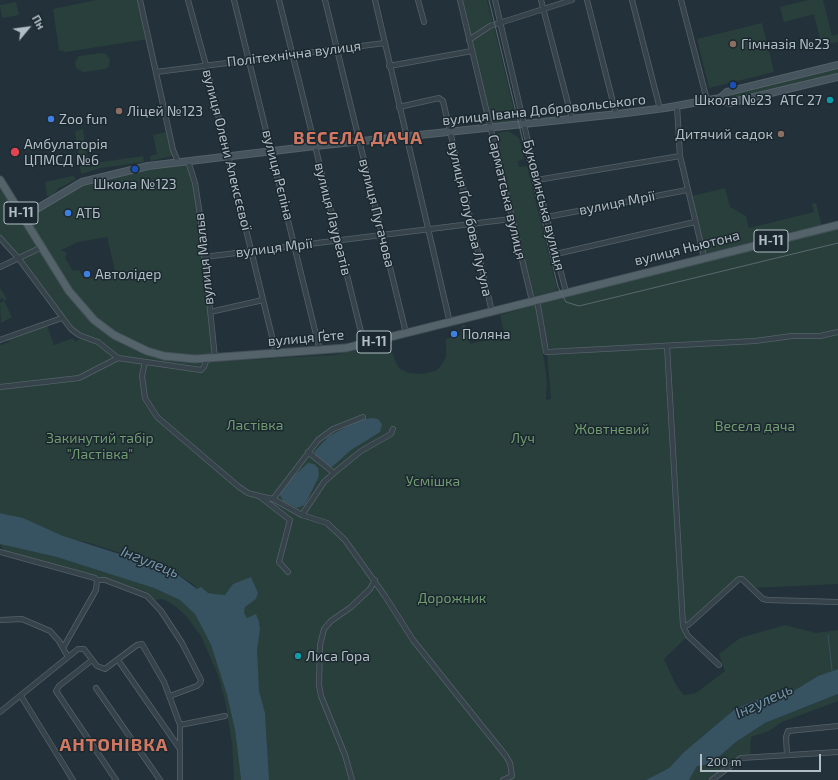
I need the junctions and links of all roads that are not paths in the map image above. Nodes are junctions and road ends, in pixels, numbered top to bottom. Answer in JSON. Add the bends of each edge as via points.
{"nodes":[{"id":1,"x":140,"y":0,"type":"edge"},
{"id":2,"x":188,"y":0,"type":"edge"},
{"id":3,"x":234,"y":0,"type":"edge"},
{"id":4,"x":279,"y":0,"type":"edge"},
{"id":5,"x":325,"y":0,"type":"edge"},
{"id":6,"x":375,"y":0,"type":"edge"},
{"id":7,"x":418,"y":0,"type":"edge"},
{"id":8,"x":460,"y":0,"type":"edge"},
{"id":9,"x":495,"y":0,"type":"edge"},
{"id":10,"x":541,"y":0,"type":"edge"},
{"id":11,"x":572,"y":0,"type":"edge"},
{"id":12,"x":587,"y":0,"type":"edge"},
{"id":13,"x":632,"y":0,"type":"edge"},
{"id":14,"x":681,"y":0,"type":"edge"},
{"id":15,"x":543,"y":9,"type":"junction"},
{"id":16,"x":424,"y":22,"type":"dead end"},
{"id":17,"x":501,"y":22,"type":"junction"},
{"id":18,"x":469,"y":40,"type":"junction"},
{"id":19,"x":385,"y":43,"type":"junction"},
{"id":20,"x":336,"y":49,"type":"junction"},
{"id":21,"x":472,"y":51,"type":"junction"},
{"id":22,"x":293,"y":55,"type":"junction"},
{"id":23,"x":249,"y":60,"type":"junction"},
{"id":24,"x":206,"y":65,"type":"junction"},
{"id":25,"x":838,"y":65,"type":"edge"},
{"id":26,"x":390,"y":66,"type":"junction"},
{"id":27,"x":156,"y":72,"type":"junction"},
{"id":28,"x":838,"y":76,"type":"edge"},
{"id":29,"x":720,"y":98,"type":"junction"},
{"id":30,"x":707,"y":100,"type":"junction"},
{"id":31,"x":677,"y":106,"type":"junction"},
{"id":32,"x":399,"y":107,"type":"junction"},
{"id":33,"x":660,"y":109,"type":"junction"},
{"id":34,"x":616,"y":114,"type":"junction"},
{"id":35,"x":572,"y":119,"type":"junction"},
{"id":36,"x":524,"y":124,"type":"junction"},
{"id":37,"x":490,"y":128,"type":"junction"},
{"id":38,"x":450,"y":132,"type":"junction"},
{"id":39,"x":406,"y":137,"type":"junction"},
{"id":40,"x":359,"y":141,"type":"junction"},
{"id":41,"x":315,"y":146,"type":"junction"},
{"id":42,"x":272,"y":151,"type":"junction"},
{"id":43,"x":228,"y":156,"type":"junction"},
{"id":44,"x":680,"y":156,"type":"junction"},
{"id":45,"x":188,"y":161,"type":"junction"},
{"id":46,"x":178,"y":162,"type":"junction"},
{"id":47,"x":0,"y":180,"type":"edge"},
{"id":48,"x":537,"y":180,"type":"junction"},
{"id":49,"x":687,"y":190,"type":"junction"},
{"id":50,"x":23,"y":217,"type":"junction"},
{"id":51,"x":547,"y":217,"type":"junction"},
{"id":52,"x":511,"y":219,"type":"junction"},
{"id":53,"x":695,"y":222,"type":"junction"},
{"id":54,"x":471,"y":224,"type":"junction"},
{"id":55,"x":838,"y":225,"type":"edge"},
{"id":56,"x":427,"y":229,"type":"junction"},
{"id":57,"x":382,"y":236,"type":"junction"},
{"id":58,"x":0,"y":238,"type":"edge"},
{"id":59,"x":340,"y":240,"type":"junction"},
{"id":60,"x":295,"y":246,"type":"junction"},
{"id":61,"x":42,"y":247,"type":"junction"},
{"id":62,"x":251,"y":251,"type":"junction"},
{"id":63,"x":556,"y":254,"type":"junction"},
{"id":64,"x":204,"y":256,"type":"junction"},
{"id":65,"x":704,"y":258,"type":"junction"},
{"id":66,"x":19,"y":259,"type":"junction"},
{"id":67,"x":0,"y":267,"type":"edge"},
{"id":68,"x":566,"y":292,"type":"junction"},
{"id":69,"x":263,"y":300,"type":"junction"},
{"id":70,"x":534,"y":300,"type":"junction"},
{"id":71,"x":210,"y":312,"type":"junction"},
{"id":72,"x":492,"y":312,"type":"junction"},
{"id":73,"x":62,"y":318,"type":"junction"},
{"id":74,"x":450,"y":323,"type":"junction"},
{"id":75,"x":838,"y":332,"type":"edge"},
{"id":76,"x":406,"y":333,"type":"junction"},
{"id":77,"x":0,"y":340,"type":"edge"},
{"id":78,"x":364,"y":344,"type":"junction"},
{"id":79,"x":667,"y":346,"type":"junction"},
{"id":80,"x":320,"y":351,"type":"junction"},
{"id":81,"x":276,"y":353,"type":"junction"},
{"id":82,"x":118,"y":358,"type":"junction"},
{"id":83,"x":211,"y":358,"type":"junction"},
{"id":84,"x":145,"y":362,"type":"junction"},
{"id":85,"x":0,"y":387,"type":"edge"},
{"id":86,"x":363,"y":417,"type":"dead end"},
{"id":87,"x":393,"y":429,"type":"dead end"},
{"id":88,"x":308,"y":452,"type":"junction"},
{"id":89,"x":334,"y":473,"type":"junction"},
{"id":90,"x":259,"y":496,"type":"junction"},
{"id":91,"x":273,"y":499,"type":"junction"},
{"id":92,"x":302,"y":515,"type":"junction"},
{"id":93,"x":0,"y":552,"type":"edge"},
{"id":94,"x":288,"y":572,"type":"dead end"},
{"id":95,"x":98,"y":580,"type":"junction"},
{"id":96,"x":374,"y":580,"type":"junction"},
{"id":97,"x":838,"y":602,"type":"edge"},
{"id":98,"x":0,"y":620,"type":"edge"},
{"id":99,"x":683,"y":626,"type":"junction"},
{"id":100,"x":63,"y":648,"type":"junction"},
{"id":101,"x":68,"y":657,"type":"junction"},
{"id":102,"x":92,"y":660,"type":"junction"},
{"id":103,"x":118,"y":660,"type":"junction"},
{"id":104,"x":719,"y":665,"type":"dead end"},
{"id":105,"x":96,"y":688,"type":"dead end"},
{"id":106,"x":21,"y":696,"type":"junction"},
{"id":107,"x":170,"y":696,"type":"junction"},
{"id":108,"x":0,"y":712,"type":"edge"},
{"id":109,"x":225,"y":716,"type":"dead end"},
{"id":110,"x":180,"y":725,"type":"junction"},
{"id":111,"x":838,"y":726,"type":"edge"},
{"id":112,"x":180,"y":749,"type":"junction"},
{"id":113,"x":838,"y":752,"type":"edge"},
{"id":114,"x":787,"y":755,"type":"junction"},
{"id":115,"x":73,"y":780,"type":"edge"},
{"id":116,"x":116,"y":780,"type":"edge"},
{"id":117,"x":160,"y":780,"type":"edge"},
{"id":118,"x":180,"y":780,"type":"edge"},
{"id":119,"x":352,"y":780,"type":"edge"},
{"id":120,"x":503,"y":780,"type":"edge"},
{"id":121,"x":712,"y":780,"type":"edge"}],
"edges":[{"from":1,"to":27,"type":"street"},
{"from":2,"to":24,"type":"street","name":"вулиця Олени Алексєєвої"},
{"from":3,"to":23,"type":"street","name":"вулиця Рєпіна"},
{"from":4,"to":22,"type":"street","name":"вулиця Лауреатів"},
{"from":5,"to":20,"type":"street","name":"вулиця Пугачова"},
{"from":6,"to":19,"type":"street"},
{"from":7,"to":16,"type":"street"},
{"from":8,"to":18,"type":"street","name":"Сарматська вулиця"},
{"from":9,"to":17,"type":"street","name":"Буковинська вулиця"},
{"from":10,"to":15,"type":"street"},
{"from":11,"to":15,"type":"street"},
{"from":12,"to":34,"type":"street"},
{"from":13,"to":33,"type":"street"},
{"from":14,"to":30,"type":"street"},
{"from":15,"to":17,"type":"street"},
{"from":15,"to":35,"type":"street"},
{"from":17,"to":18,"type":"street"},
{"from":17,"to":36,"type":"street","name":"Буковинська вулиця"},
{"from":18,"to":21,"type":"street","name":"Сарматська вулиця"},
{"from":19,"to":20,"type":"street","name":"Політехнічна вулиця"},
{"from":19,"to":26,"type":"street"},
{"from":20,"to":22,"type":"street","name":"Політехнічна вулиця"},
{"from":20,"to":40,"type":"street","name":"вулиця Пугачова"},
{"from":21,"to":26,"type":"street"},
{"from":21,"to":37,"type":"street","name":"Сарматська вулиця"},
{"from":22,"to":23,"type":"street","name":"Політехнічна вулиця"},
{"from":22,"to":41,"type":"street","name":"вулиця Лауреатів"},
{"from":23,"to":24,"type":"street","name":"Політехнічна вулиця"},
{"from":23,"to":42,"type":"street","name":"вулиця Рєпіна"},
{"from":24,"to":27,"type":"street","name":"Політехнічна вулиця"},
{"from":24,"to":43,"type":"street","name":"вулиця Олени Алексєєвої"},
{"from":25,"to":29,"type":"street","via":[[727,92]]},
{"from":26,"to":32,"type":"street"},
{"from":27,"to":46,"type":"street","via":[[173,150]]},
{"from":28,"to":29,"type":"street","via":[[730,103]]},
{"from":29,"to":30,"type":"street","name":"вулиця Івана Добровольського"},
{"from":30,"to":31,"type":"street","name":"вулиця Івана Добровольського"},
{"from":31,"to":33,"type":"street","name":"вулиця Івана Добровольського"},
{"from":31,"to":44,"type":"street"},
{"from":32,"to":38,"type":"street","name":"вулиця Ґолубова Луґула","via":[[442,99]]},
{"from":32,"to":39,"type":"street"},
{"from":33,"to":34,"type":"street","name":"вулиця Івана Добровольського"},
{"from":34,"to":35,"type":"street","name":"вулиця Івана Добровольського"},
{"from":35,"to":36,"type":"street","name":"вулиця Івана Добровольського"},
{"from":36,"to":37,"type":"street","name":"вулиця Івана Добровольського"},
{"from":36,"to":48,"type":"street","name":"Буковинська вулиця"},
{"from":37,"to":38,"type":"street","name":"вулиця Івана Добровольського"},
{"from":37,"to":52,"type":"street","name":"Сарматська вулиця"},
{"from":38,"to":39,"type":"street","name":"вулиця Івана Добровольського"},
{"from":38,"to":54,"type":"street","name":"вулиця Ґолубова Луґула"},
{"from":39,"to":40,"type":"street","name":"вулиця Івана Добровольського"},
{"from":39,"to":56,"type":"street"},
{"from":40,"to":41,"type":"street","name":"вулиця Івана Добровольського"},
{"from":40,"to":57,"type":"street","name":"вулиця Пугачова"},
{"from":41,"to":42,"type":"street","name":"вулиця Івана Добровольського"},
{"from":41,"to":59,"type":"street","name":"вулиця Лауреатів"},
{"from":42,"to":43,"type":"street","name":"вулиця Івана Добровольського"},
{"from":42,"to":60,"type":"street","name":"вулиця Рєпіна"},
{"from":43,"to":45,"type":"street","name":"вулиця Івана Добровольського"},
{"from":43,"to":62,"type":"street","name":"вулиця Олени Алексєєвої"},
{"from":44,"to":48,"type":"street"},
{"from":44,"to":49,"type":"street"},
{"from":45,"to":46,"type":"street","name":"вулиця Івана Добровольського"},
{"from":45,"to":64,"type":"street","name":"вулиця Мальв","via":[[198,200]]},
{"from":46,"to":50,"type":"street","name":"вулиця Івана Добровольського","via":[[82,182]]},
{"from":47,"to":50,"type":"main road","number":"Н-11"},
{"from":48,"to":51,"type":"street","name":"Буковинська вулиця"},
{"from":49,"to":51,"type":"street","name":"вулиця Мрії"},
{"from":49,"to":53,"type":"street"},
{"from":50,"to":61,"type":"main road","number":"Н-11"},
{"from":51,"to":63,"type":"street","name":"Буковинська вулиця"},
{"from":52,"to":54,"type":"street","name":"вулиця Мрії"},
{"from":52,"to":70,"type":"street","name":"Сарматська вулиця"},
{"from":53,"to":63,"type":"street"},
{"from":53,"to":65,"type":"street"},
{"from":54,"to":56,"type":"street","name":"вулиця Мрії"},
{"from":54,"to":72,"type":"street","name":"вулиця Ґолубова Луґула"},
{"from":55,"to":65,"type":"main road","name":"вулиця Ньютона","number":"Н-11"},
{"from":56,"to":57,"type":"street","name":"вулиця Мрії"},
{"from":56,"to":74,"type":"street"},
{"from":57,"to":59,"type":"street","name":"вулиця Мрії"},
{"from":57,"to":76,"type":"street","name":"вулиця Пугачова"},
{"from":58,"to":66,"type":"street"},
{"from":59,"to":60,"type":"street","name":"вулиця Мрії"},
{"from":59,"to":78,"type":"street","name":"вулиця Лауреатів"},
{"from":60,"to":62,"type":"street","name":"вулиця Мрії"},
{"from":60,"to":80,"type":"street","name":"вулиця Рєпіна"},
{"from":61,"to":66,"type":"street"},
{"from":61,"to":83,"type":"main road","number":"Н-11","via":[[75,299],[85,312],[103,327],[131,344],[155,354],[177,358]]},
{"from":62,"to":64,"type":"street","name":"вулиця Мрії"},
{"from":62,"to":69,"type":"street","name":"вулиця Олени Алексєєвої"},
{"from":63,"to":68,"type":"street","name":"Буковинська вулиця"},
{"from":64,"to":71,"type":"street","name":"вулиця Мальв"},
{"from":65,"to":68,"type":"main road","name":"вулиця Ньютона","number":"Н-11"},
{"from":66,"to":67,"type":"street"},
{"from":66,"to":73,"type":"street"},
{"from":68,"to":70,"type":"main road","name":"вулиця Ґете","number":"Н-11"},
{"from":69,"to":71,"type":"street"},
{"from":69,"to":81,"type":"street","name":"вулиця Олени Алексєєвої"},
{"from":70,"to":72,"type":"main road","name":"вулиця Ґете","number":"Н-11"},
{"from":70,"to":79,"type":"street","name":"Сарматська вулиця","via":[[546,352]]},
{"from":71,"to":83,"type":"street","name":"вулиця Мальв"},
{"from":72,"to":74,"type":"main road","name":"вулиця Ґете","number":"Н-11"},
{"from":73,"to":77,"type":"street"},
{"from":73,"to":82,"type":"street","via":[[75,332],[98,342]]},
{"from":74,"to":76,"type":"main road","name":"вулиця Ґете","number":"Н-11"},
{"from":75,"to":79,"type":"street","via":[[820,336]]},
{"from":76,"to":78,"type":"main road","name":"вулиця Ґете","number":"Н-11"},
{"from":78,"to":80,"type":"main road","name":"вулиця Ґете","number":"Н-11"},
{"from":79,"to":99,"type":"street"},
{"from":80,"to":81,"type":"main road","name":"вулиця Ґете","number":"Н-11"},
{"from":81,"to":83,"type":"main road","name":"вулиця Ґете","number":"Н-11"},
{"from":82,"to":84,"type":"street"},
{"from":82,"to":85,"type":"street","via":[[79,378]]},
{"from":83,"to":84,"type":"street","via":[[201,370]]},
{"from":84,"to":90,"type":"street","via":[[142,376],[145,398],[157,416],[239,487]]},
{"from":86,"to":88,"type":"street","via":[[333,430],[318,440]]},
{"from":87,"to":89,"type":"street","via":[[391,434],[356,454]]},
{"from":88,"to":89,"type":"street"},
{"from":88,"to":91,"type":"street"},
{"from":89,"to":92,"type":"street","via":[[324,482]]},
{"from":90,"to":91,"type":"street"},
{"from":90,"to":94,"type":"street","via":[[291,521],[279,562]]},
{"from":91,"to":92,"type":"street"},
{"from":92,"to":96,"type":"street","via":[[332,526]]},
{"from":93,"to":95,"type":"street"},
{"from":95,"to":100,"type":"street","via":[[96,590]]},
{"from":95,"to":107,"type":"street","via":[[105,580],[147,596],[157,605],[182,643],[201,682]]},
{"from":96,"to":119,"type":"street","via":[[370,589],[331,621],[324,630],[320,644],[321,696],[345,755]]},
{"from":96,"to":120,"type":"street","via":[[414,640],[506,756],[512,776]]},
{"from":97,"to":99,"type":"street","via":[[768,600],[759,596],[739,579],[688,625]]},
{"from":98,"to":100,"type":"street","via":[[22,619],[44,628],[55,636]]},
{"from":99,"to":104,"type":"street","via":[[688,636]]},
{"from":100,"to":101,"type":"street"},
{"from":101,"to":102,"type":"street","via":[[78,649],[84,649]]},
{"from":101,"to":106,"type":"street"},
{"from":102,"to":103,"type":"street","via":[[99,668],[104,669]]},
{"from":102,"to":116,"type":"street","via":[[56,690]]},
{"from":103,"to":107,"type":"street","via":[[142,644]]},
{"from":103,"to":112,"type":"street"},
{"from":105,"to":117,"type":"street"},
{"from":106,"to":108,"type":"street"},
{"from":106,"to":115,"type":"street"},
{"from":107,"to":110,"type":"street"},
{"from":109,"to":110,"type":"street"},
{"from":110,"to":112,"type":"street"},
{"from":111,"to":114,"type":"street","via":[[788,731]]},
{"from":112,"to":118,"type":"street"},
{"from":113,"to":114,"type":"street"},
{"from":114,"to":121,"type":"street","via":[[741,758]]}]}
